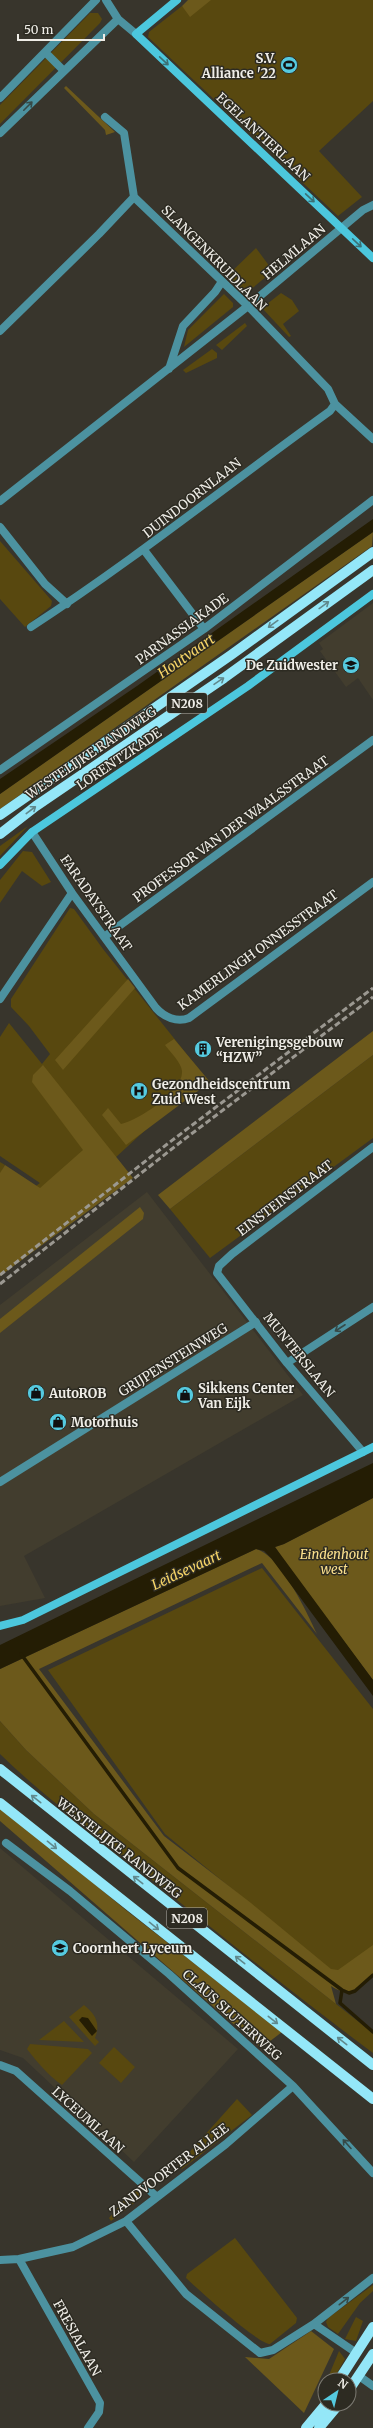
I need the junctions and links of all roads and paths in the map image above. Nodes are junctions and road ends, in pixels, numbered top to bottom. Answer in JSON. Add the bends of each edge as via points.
{"nodes":[{"id":1,"x":96,"y":0,"type":"edge"},
{"id":2,"x":106,"y":0,"type":"edge"},
{"id":3,"x":177,"y":0,"type":"edge"},
{"id":4,"x":118,"y":19,"type":"junction"},
{"id":5,"x":136,"y":34,"type":"junction"},
{"id":6,"x":45,"y":52,"type":"junction"},
{"id":7,"x":64,"y":70,"type":"junction"},
{"id":8,"x":0,"y":98,"type":"edge"},
{"id":9,"x":105,"y":118,"type":"dead end"},
{"id":10,"x":0,"y":133,"type":"edge"},
{"id":11,"x":134,"y":197,"type":"junction"},
{"id":12,"x":373,"y":205,"type":"edge"},
{"id":13,"x":342,"y":229,"type":"junction"},
{"id":14,"x":373,"y":258,"type":"edge"},
{"id":15,"x":221,"y":282,"type":"junction"},
{"id":16,"x":248,"y":306,"type":"junction"},
{"id":17,"x":0,"y":331,"type":"edge"},
{"id":18,"x":168,"y":370,"type":"junction"},
{"id":19,"x":333,"y":408,"type":"junction"},
{"id":20,"x":373,"y":439,"type":"edge"},
{"id":21,"x":373,"y":500,"type":"edge"},
{"id":22,"x":0,"y":501,"type":"edge"},
{"id":23,"x":0,"y":527,"type":"edge"},
{"id":24,"x":144,"y":550,"type":"junction"},
{"id":25,"x":373,"y":552,"type":"edge"},
{"id":26,"x":373,"y":570,"type":"edge"},
{"id":27,"x":373,"y":594,"type":"edge"},
{"id":28,"x":67,"y":604,"type":"junction"},
{"id":29,"x":31,"y":627,"type":"dead end"},
{"id":30,"x":204,"y":629,"type":"junction"},
{"id":31,"x":373,"y":740,"type":"edge"},
{"id":32,"x":0,"y":770,"type":"edge"},
{"id":33,"x":0,"y":815,"type":"edge"},
{"id":34,"x":32,"y":832,"type":"junction"},
{"id":35,"x":0,"y":834,"type":"edge"},
{"id":36,"x":0,"y":865,"type":"edge"},
{"id":37,"x":373,"y":882,"type":"edge"},
{"id":38,"x":72,"y":893,"type":"junction"},
{"id":39,"x":104,"y":937,"type":"junction"},
{"id":40,"x":142,"y":987,"type":"joint"},
{"id":41,"x":0,"y":999,"type":"edge"},
{"id":42,"x":373,"y":1147,"type":"edge"},
{"id":43,"x":217,"y":1273,"type":"joint"},
{"id":44,"x":373,"y":1307,"type":"edge"},
{"id":45,"x":256,"y":1322,"type":"junction"},
{"id":46,"x":287,"y":1363,"type":"junction"},
{"id":47,"x":373,"y":1447,"type":"edge"},
{"id":48,"x":363,"y":1452,"type":"junction"},
{"id":49,"x":0,"y":1482,"type":"edge"},
{"id":50,"x":0,"y":1626,"type":"edge"},
{"id":51,"x":0,"y":1769,"type":"edge"},
{"id":52,"x":0,"y":1803,"type":"edge"},
{"id":53,"x":6,"y":1843,"type":"dead end"},
{"id":54,"x":0,"y":2064,"type":"edge"},
{"id":55,"x":373,"y":2065,"type":"edge"},
{"id":56,"x":293,"y":2086,"type":"junction"},
{"id":57,"x":373,"y":2099,"type":"edge"},
{"id":58,"x":373,"y":2173,"type":"edge"},
{"id":59,"x":157,"y":2197,"type":"junction"},
{"id":60,"x":126,"y":2222,"type":"junction"},
{"id":61,"x":19,"y":2259,"type":"junction"},
{"id":62,"x":0,"y":2260,"type":"edge"},
{"id":63,"x":373,"y":2278,"type":"edge"},
{"id":64,"x":314,"y":2324,"type":"junction"},
{"id":65,"x":373,"y":2327,"type":"edge"},
{"id":66,"x":355,"y":2352,"type":"junction"},
{"id":67,"x":373,"y":2354,"type":"edge"},
{"id":68,"x":344,"y":2372,"type":"edge"},
{"id":69,"x":359,"y":2376,"type":"junction"},
{"id":70,"x":357,"y":2379,"type":"edge"},
{"id":71,"x":373,"y":2386,"type":"edge"},
{"id":72,"x":319,"y":2412,"type":"edge"},
{"id":73,"x":332,"y":2412,"type":"edge"},
{"id":74,"x":307,"y":2427,"type":"edge"},
{"id":75,"x":88,"y":2428,"type":"edge"},
{"id":76,"x":319,"y":2428,"type":"edge"}],
"edges":[{"from":1,"to":6,"type":"street"},
{"from":2,"to":4,"type":"street"},
{"from":3,"to":5,"type":"street"},
{"from":4,"to":5,"type":"street"},
{"from":4,"to":7,"type":"street"},
{"from":5,"to":13,"type":"street","name":"EGELANTIERLAAN","one_way":true},
{"from":6,"to":7,"type":"street"},
{"from":6,"to":8,"type":"street"},
{"from":10,"to":7,"type":"street","one_way":true},
{"from":9,"to":11,"type":"street","via":[[124,133]]},
{"from":11,"to":15,"type":"street","name":"SLANGENKRUIDLAAN"},
{"from":11,"to":17,"type":"street"},
{"from":12,"to":13,"type":"street","name":"HELMLAAN","via":[[363,210]]},
{"from":13,"to":14,"type":"street","name":"EGELANTIERLAAN","one_way":true},
{"from":13,"to":16,"type":"street","name":"HELMLAAN"},
{"from":15,"to":16,"type":"street","name":"SLANGENKRUIDLAAN"},
{"from":15,"to":18,"type":"street","via":[[183,326]]},
{"from":16,"to":18,"type":"street","name":"HELMLAAN"},
{"from":16,"to":19,"type":"street","name":"SLANGENKRUIDLAAN","via":[[328,389]]},
{"from":18,"to":22,"type":"street","name":"HELMLAAN"},
{"from":19,"to":20,"type":"street","name":"SLANGENKRUIDLAAN"},
{"from":19,"to":24,"type":"street","name":"DUINDOORNLAAN"},
{"from":21,"to":30,"type":"street","name":"PARNASSIAKADE"},
{"from":23,"to":28,"type":"street","via":[[45,584]]},
{"from":24,"to":28,"type":"street","name":"DUINDOORNLAAN"},
{"from":24,"to":30,"type":"street"},
{"from":25,"to":33,"type":"main road","name":"WESTELIJKE RANDWEG","number":"N208","one_way":true,"via":[[231,655]]},
{"from":35,"to":26,"type":"main road","name":"WESTELIJKE RANDWEG","number":"N208","one_way":true,"via":[[36,806],[224,678]]},
{"from":27,"to":34,"type":"street","name":"LORENTZKADE","via":[[248,686]]},
{"from":28,"to":29,"type":"street","name":"DUINDOORNLAAN"},
{"from":30,"to":32,"type":"street","name":"PARNASSIAKADE"},
{"from":31,"to":39,"type":"street","name":"PROFESSOR VAN DER WAALSSTRAAT"},
{"from":34,"to":36,"type":"street","name":"LORENTZKADE"},
{"from":34,"to":38,"type":"street","name":"FARADAYSTRAAT"},
{"from":37,"to":40,"type":"street","name":"KAMERLINGH ONNESSTRAAT","via":[[189,1018],[178,1020],[160,1013]]},
{"from":38,"to":39,"type":"street","name":"FARADAYSTRAAT"},
{"from":38,"to":41,"type":"street"},
{"from":39,"to":40,"type":"street","name":"FARADAYSTRAAT"},
{"from":42,"to":43,"type":"street","name":"EINSTEINSTRAAT","via":[[232,1254],[219,1266]]},
{"from":43,"to":45,"type":"street","name":"MUNTERSLAAN"},
{"from":44,"to":46,"type":"street","one_way":true},
{"from":45,"to":46,"type":"street","name":"MUNTERSLAAN"},
{"from":45,"to":49,"type":"street","name":"GRIJPENSTEINWEG"},
{"from":46,"to":48,"type":"street","name":"MUNTERSLAAN"},
{"from":47,"to":48,"type":"street"},
{"from":48,"to":50,"type":"street","via":[[23,1620]]},
{"from":55,"to":51,"type":"main road","name":"WESTELIJKE RANDWEG","number":"N208","one_way":true},
{"from":52,"to":57,"type":"main road","number":"N208","one_way":true},
{"from":53,"to":56,"type":"street","name":"CLAUS SLUTERWEG","via":[[70,1891],[169,1974]]},
{"from":54,"to":59,"type":"street","name":"LYCEUMLAAN","via":[[16,2071]]},
{"from":58,"to":56,"type":"street","name":"CLAUS SLUTERWEG","one_way":true},
{"from":56,"to":59,"type":"street","name":"ZANDVOORTER ALLEE","via":[[226,2144]]},
{"from":59,"to":60,"type":"street","name":"ZANDVOORTER ALLEE"},
{"from":60,"to":61,"type":"street","name":"ZANDVOORTER ALLEE","via":[[73,2247]]},
{"from":60,"to":64,"type":"street","via":[[186,2294],[260,2353],[273,2350]]},
{"from":61,"to":62,"type":"street","name":"ZANDVOORTER ALLEE"},
{"from":61,"to":75,"type":"street","name":"FRESIALAAN","via":[[100,2403],[99,2412]]},
{"from":64,"to":63,"type":"street","one_way":true},
{"from":64,"to":66,"type":"street"},
{"from":65,"to":66,"type":"main road"},
{"from":66,"to":68,"type":"main road"},
{"from":67,"to":69,"type":"main road"},
{"from":69,"to":70,"type":"main road"},
{"from":69,"to":71,"type":"street"},
{"from":72,"to":74,"type":"main road"},
{"from":73,"to":76,"type":"main road"}]}
